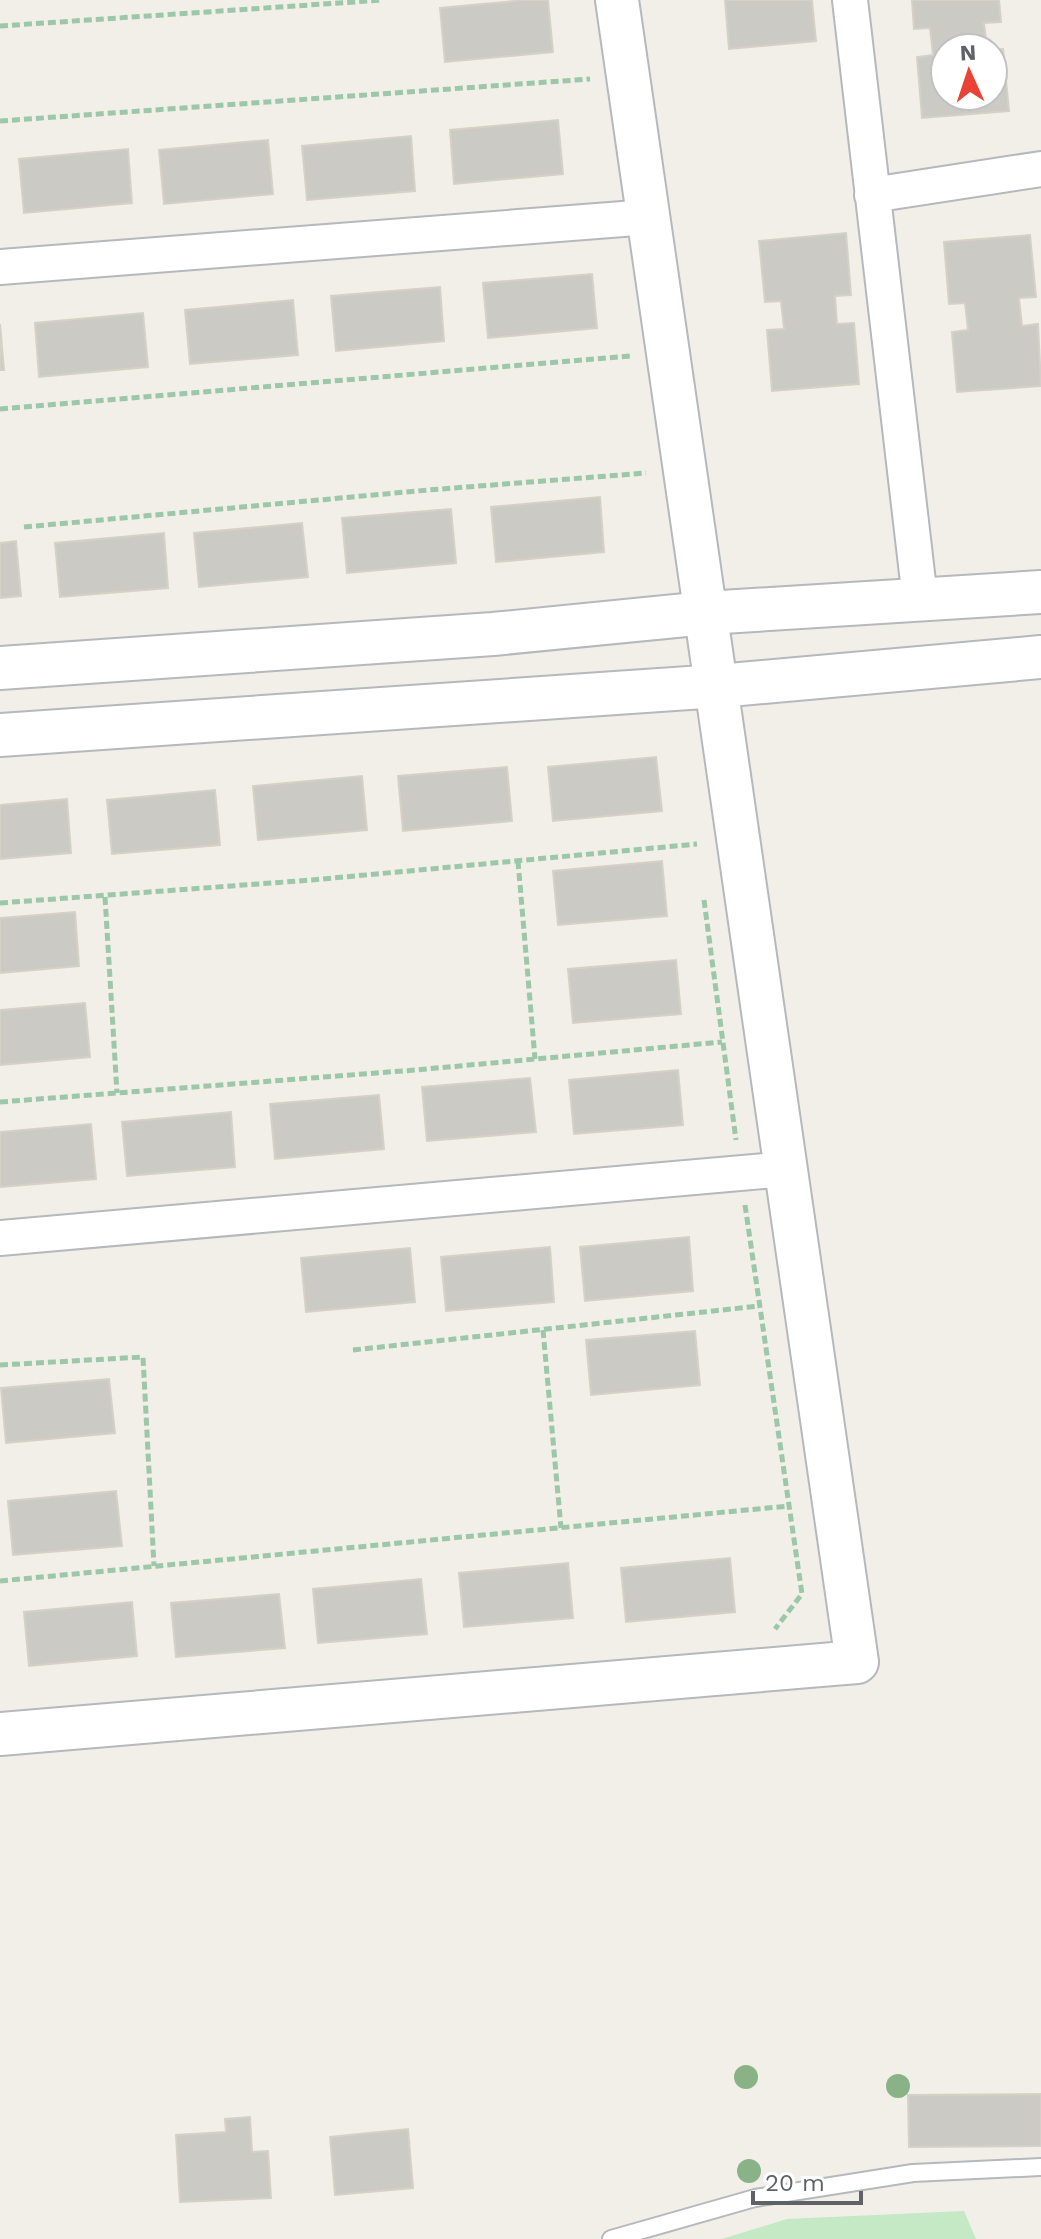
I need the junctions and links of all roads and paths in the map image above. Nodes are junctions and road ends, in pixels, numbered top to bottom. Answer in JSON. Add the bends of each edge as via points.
{"nodes":[{"id":1,"x":383,"y":0,"type":"edge"},
{"id":2,"x":617,"y":0,"type":"edge"},
{"id":3,"x":850,"y":0,"type":"edge"},
{"id":4,"x":0,"y":26,"type":"edge"},
{"id":5,"x":593,"y":79,"type":"dead end"},
{"id":6,"x":0,"y":121,"type":"edge"},
{"id":7,"x":1041,"y":169,"type":"edge"},
{"id":8,"x":872,"y":195,"type":"junction"},
{"id":9,"x":649,"y":217,"type":"junction"},
{"id":10,"x":0,"y":267,"type":"edge"},
{"id":11,"x":631,"y":356,"type":"dead end"},
{"id":12,"x":0,"y":409,"type":"edge"},
{"id":13,"x":646,"y":473,"type":"dead end"},
{"id":14,"x":24,"y":527,"type":"dead end"},
{"id":15,"x":1041,"y":592,"type":"edge"},
{"id":16,"x":920,"y":599,"type":"junction"},
{"id":17,"x":706,"y":613,"type":"junction"},
{"id":18,"x":1041,"y":657,"type":"edge"},
{"id":19,"x":0,"y":668,"type":"edge"},
{"id":20,"x":718,"y":686,"type":"junction"},
{"id":21,"x":0,"y":735,"type":"edge"},
{"id":22,"x":695,"y":829,"type":"dead end"},
{"id":23,"x":518,"y":861,"type":"junction"},
{"id":24,"x":703,"y":890,"type":"dead end"},
{"id":25,"x":105,"y":897,"type":"junction"},
{"id":26,"x":0,"y":903,"type":"edge"},
{"id":27,"x":722,"y":1042,"type":"junction"},
{"id":28,"x":535,"y":1059,"type":"junction"},
{"id":29,"x":117,"y":1093,"type":"junction"},
{"id":30,"x":0,"y":1102,"type":"edge"},
{"id":31,"x":787,"y":1169,"type":"junction"},
{"id":32,"x":740,"y":1173,"type":"junction"},
{"id":33,"x":0,"y":1238,"type":"edge"},
{"id":34,"x":759,"y":1306,"type":"junction"},
{"id":35,"x":543,"y":1330,"type":"junction"},
{"id":36,"x":353,"y":1350,"type":"dead end"},
{"id":37,"x":0,"y":1365,"type":"edge"},
{"id":38,"x":789,"y":1506,"type":"junction"},
{"id":39,"x":561,"y":1528,"type":"junction"},
{"id":40,"x":154,"y":1566,"type":"junction"},
{"id":41,"x":0,"y":1581,"type":"edge"},
{"id":42,"x":773,"y":1631,"type":"dead end"},
{"id":43,"x":0,"y":1734,"type":"edge"},
{"id":44,"x":1041,"y":2167,"type":"edge"},
{"id":45,"x":611,"y":2239,"type":"edge"}],
"edges":[{"from":1,"to":4,"type":"path"},
{"from":2,"to":9,"type":"street"},
{"from":3,"to":8,"type":"street"},
{"from":5,"to":6,"type":"path"},
{"from":7,"to":8,"type":"street"},
{"from":8,"to":16,"type":"street"},
{"from":9,"to":10,"type":"street"},
{"from":9,"to":17,"type":"street"},
{"from":11,"to":12,"type":"path"},
{"from":13,"to":14,"type":"path"},
{"from":15,"to":16,"type":"street"},
{"from":16,"to":17,"type":"street"},
{"from":17,"to":19,"type":"street","via":[[493,634]]},
{"from":17,"to":20,"type":"street"},
{"from":18,"to":20,"type":"street"},
{"from":20,"to":21,"type":"street"},
{"from":20,"to":31,"type":"street"},
{"from":22,"to":23,"type":"path","via":[[697,844]]},
{"from":23,"to":25,"type":"path"},
{"from":23,"to":28,"type":"path"},
{"from":24,"to":27,"type":"path"},
{"from":25,"to":26,"type":"path"},
{"from":25,"to":29,"type":"path"},
{"from":27,"to":28,"type":"path"},
{"from":27,"to":32,"type":"path"},
{"from":28,"to":29,"type":"path"},
{"from":29,"to":30,"type":"path"},
{"from":31,"to":32,"type":"street"},
{"from":31,"to":43,"type":"street","via":[[857,1662]]},
{"from":32,"to":33,"type":"street"},
{"from":32,"to":34,"type":"path"},
{"from":34,"to":35,"type":"path"},
{"from":34,"to":38,"type":"path"},
{"from":35,"to":36,"type":"path"},
{"from":35,"to":39,"type":"path"},
{"from":37,"to":40,"type":"path","via":[[143,1357]]},
{"from":38,"to":39,"type":"path"},
{"from":38,"to":42,"type":"path","via":[[802,1594]]},
{"from":39,"to":40,"type":"path"},
{"from":40,"to":41,"type":"path"},
{"from":44,"to":45,"type":"lane","via":[[913,2173],[755,2198]]}]}
